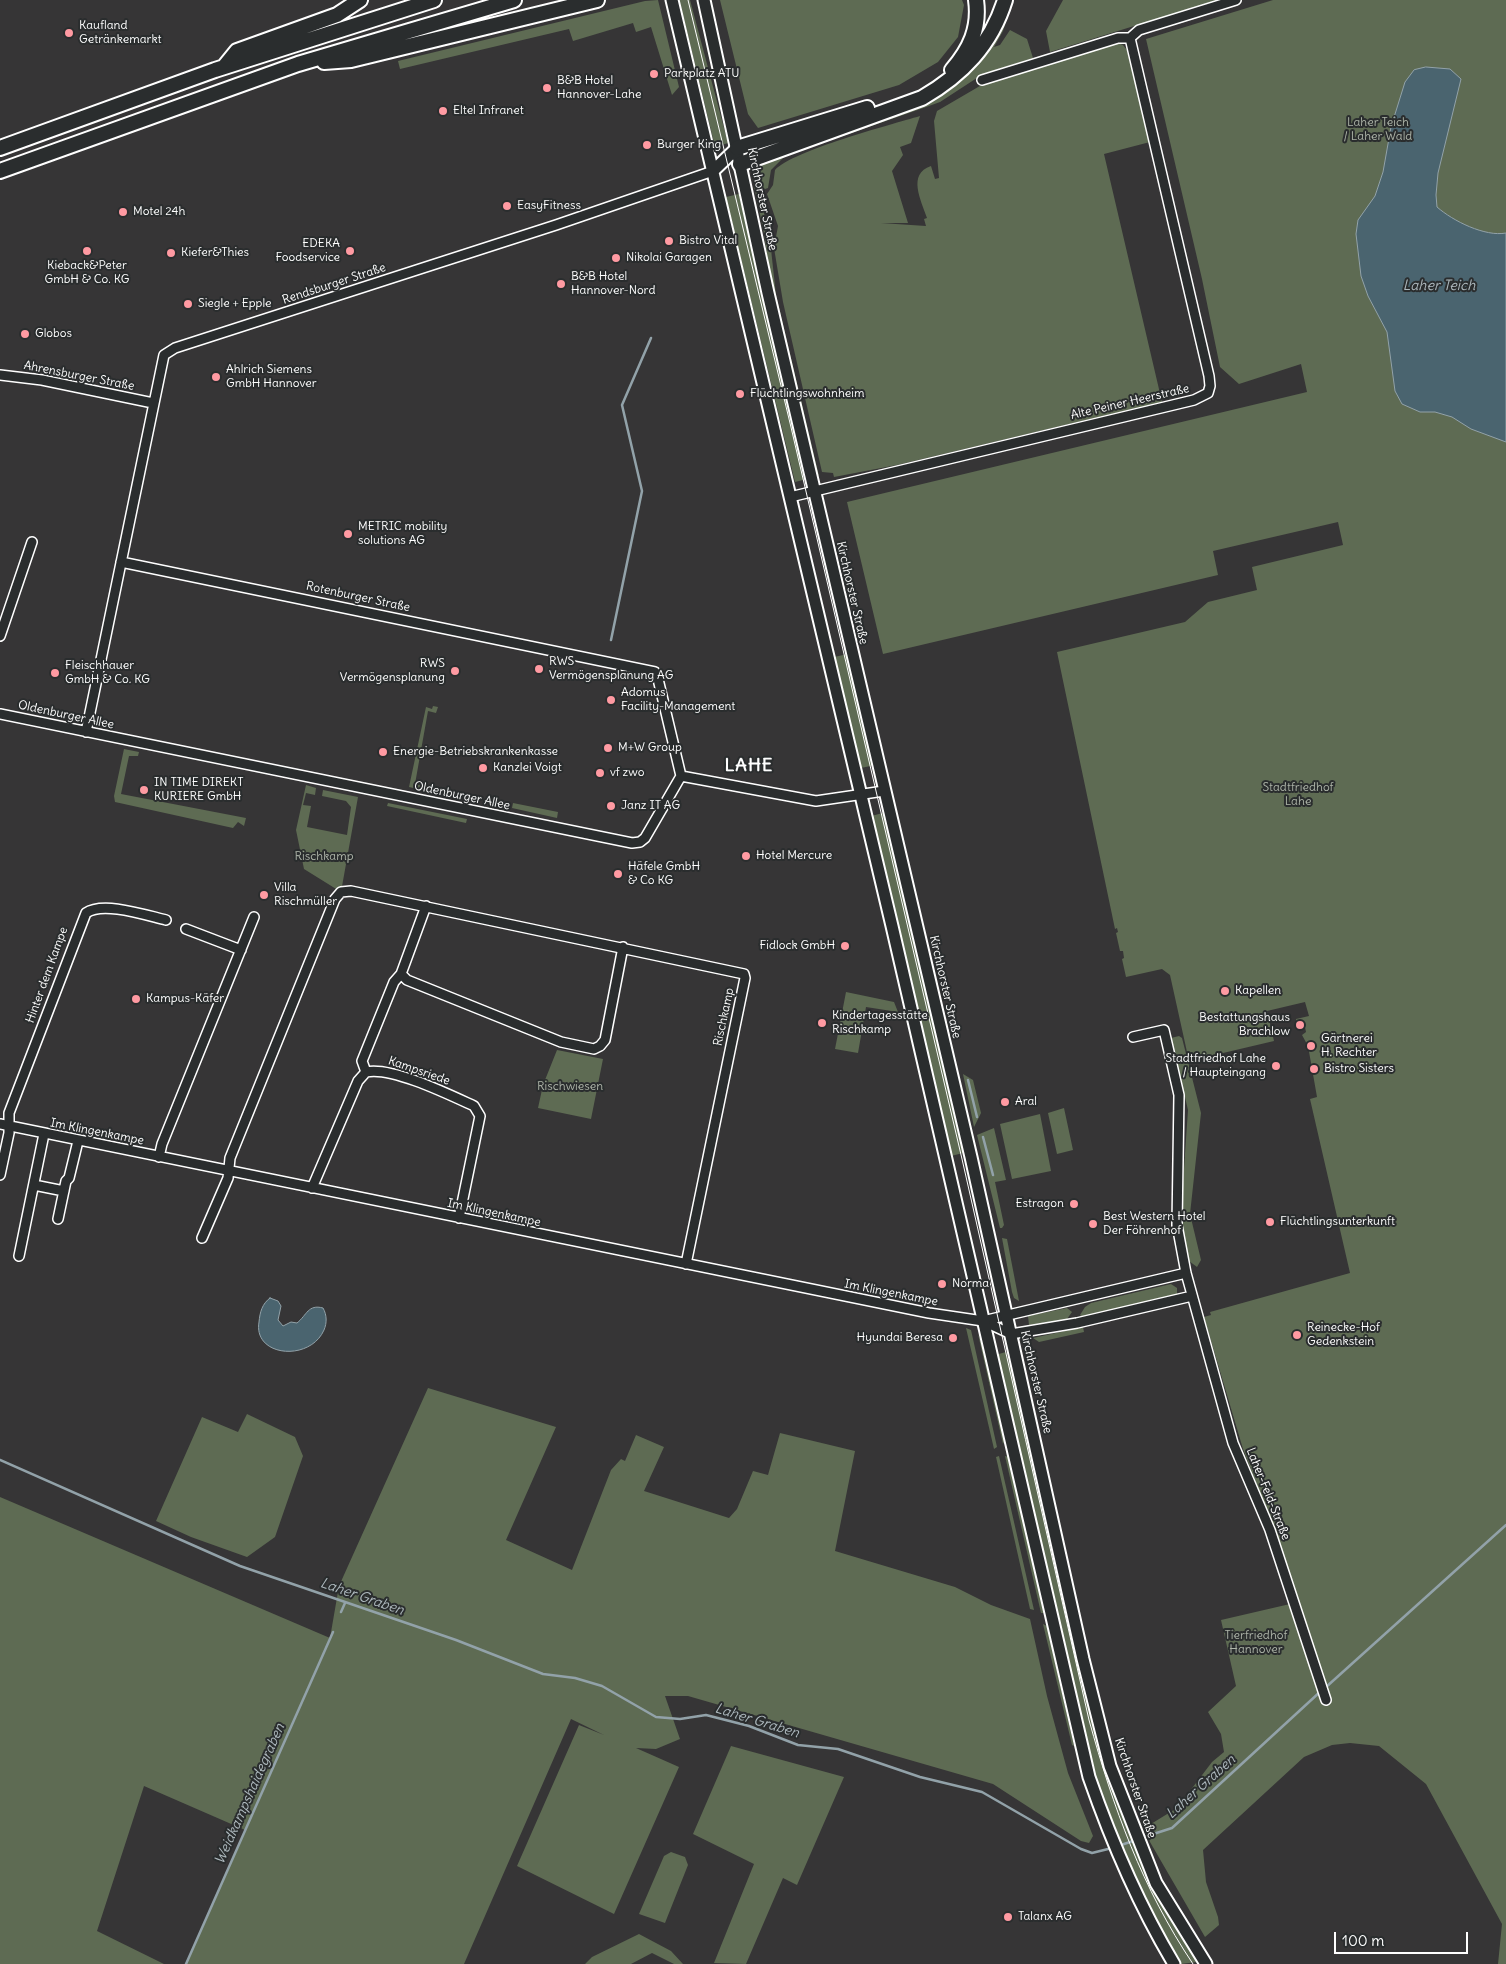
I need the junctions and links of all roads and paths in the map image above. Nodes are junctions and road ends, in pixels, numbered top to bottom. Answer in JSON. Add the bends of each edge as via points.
{"nodes":[{"id":1,"x":360,"y":0,"type":"edge"},
{"id":2,"x":434,"y":0,"type":"edge"},
{"id":3,"x":514,"y":0,"type":"edge"},
{"id":4,"x":597,"y":0,"type":"edge"},
{"id":5,"x":672,"y":0,"type":"edge"},
{"id":6,"x":704,"y":0,"type":"edge"},
{"id":7,"x":976,"y":0,"type":"edge"},
{"id":8,"x":1005,"y":0,"type":"edge"},
{"id":9,"x":1236,"y":0,"type":"edge"},
{"id":10,"x":1130,"y":38,"type":"junction"},
{"id":11,"x":298,"y":64,"type":"junction"},
{"id":12,"x":224,"y":67,"type":"junction"},
{"id":13,"x":982,"y":80,"type":"dead end"},
{"id":14,"x":0,"y":148,"type":"edge"},
{"id":15,"x":737,"y":148,"type":"junction"},
{"id":16,"x":740,"y":164,"type":"junction"},
{"id":17,"x":0,"y":171,"type":"edge"},
{"id":18,"x":713,"y":171,"type":"junction"},
{"id":19,"x":0,"y":376,"type":"edge"},
{"id":20,"x":153,"y":403,"type":"junction"},
{"id":21,"x":814,"y":490,"type":"junction"},
{"id":22,"x":790,"y":496,"type":"junction"},
{"id":23,"x":32,"y":542,"type":"dead end"},
{"id":24,"x":121,"y":562,"type":"junction"},
{"id":25,"x":0,"y":636,"type":"edge"},
{"id":26,"x":0,"y":714,"type":"edge"},
{"id":27,"x":86,"y":732,"type":"junction"},
{"id":28,"x":680,"y":776,"type":"junction"},
{"id":29,"x":884,"y":790,"type":"junction"},
{"id":30,"x":861,"y":795,"type":"junction"},
{"id":31,"x":426,"y":906,"type":"junction"},
{"id":32,"x":254,"y":917,"type":"dead end"},
{"id":33,"x":166,"y":920,"type":"dead end"},
{"id":34,"x":186,"y":929,"type":"dead end"},
{"id":35,"x":623,"y":947,"type":"junction"},
{"id":36,"x":240,"y":950,"type":"junction"},
{"id":37,"x":401,"y":974,"type":"junction"},
{"id":38,"x":1132,"y":1038,"type":"dead end"},
{"id":39,"x":366,"y":1072,"type":"junction"},
{"id":40,"x":5,"y":1125,"type":"edge"},
{"id":41,"x":44,"y":1134,"type":"junction"},
{"id":42,"x":78,"y":1140,"type":"junction"},
{"id":43,"x":159,"y":1157,"type":"junction"},
{"id":44,"x":228,"y":1171,"type":"junction"},
{"id":45,"x":0,"y":1175,"type":"edge"},
{"id":46,"x":34,"y":1185,"type":"junction"},
{"id":47,"x":312,"y":1188,"type":"junction"},
{"id":48,"x":64,"y":1191,"type":"junction"},
{"id":49,"x":459,"y":1218,"type":"junction"},
{"id":50,"x":58,"y":1219,"type":"dead end"},
{"id":51,"x":202,"y":1238,"type":"dead end"},
{"id":52,"x":19,"y":1256,"type":"dead end"},
{"id":53,"x":686,"y":1264,"type":"junction"},
{"id":54,"x":1186,"y":1273,"type":"junction"},
{"id":55,"x":1192,"y":1296,"type":"junction"},
{"id":56,"x":1007,"y":1315,"type":"junction"},
{"id":57,"x":984,"y":1321,"type":"junction"},
{"id":58,"x":1011,"y":1334,"type":"junction"},
{"id":59,"x":1326,"y":1700,"type":"dead end"},
{"id":60,"x":1174,"y":1964,"type":"edge"},
{"id":61,"x":1206,"y":1964,"type":"edge"}],
"edges":[{"from":1,"to":12,"type":"highway","via":[[337,15],[237,52]]},
{"from":2,"to":12,"type":"highway"},
{"from":3,"to":11,"type":"highway"},
{"from":4,"to":11,"type":"highway","via":[[351,60]]},
{"from":5,"to":18,"type":"main road"},
{"from":6,"to":15,"type":"main road","name":"Kirchhorster Straße"},
{"from":7,"to":15,"type":"highway","via":[[977,18],[971,42],[952,69],[939,80],[900,98]]},
{"from":8,"to":16,"type":"highway","via":[[992,33],[976,57],[941,87],[922,98]]},
{"from":9,"to":10,"type":"street","via":[[1139,30]]},
{"from":10,"to":13,"type":"street","via":[[1118,38]]},
{"from":10,"to":21,"type":"street","name":"Alte Peiner Heerstraße","via":[[1209,376],[1208,393],[1194,400]]},
{"from":11,"to":17,"type":"highway"},
{"from":12,"to":14,"type":"highway"},
{"from":15,"to":16,"type":"main road","name":"Kirchhorster Straße"},
{"from":15,"to":18,"type":"main road"},
{"from":16,"to":18,"type":"main road"},
{"from":16,"to":21,"type":"main road","name":"Kirchhorster Straße"},
{"from":18,"to":20,"type":"street","name":"Rendsburger Straße","via":[[545,229],[175,348],[164,355],[161,362]]},
{"from":18,"to":22,"type":"main road"},
{"from":19,"to":20,"type":"street","name":"Ahrensburger Straße","via":[[42,380]]},
{"from":20,"to":24,"type":"street","name":"Rendsburger Straße"},
{"from":21,"to":22,"type":"street","name":"Alte Peiner Heerstraße"},
{"from":21,"to":29,"type":"main road","name":"Kirchhorster Straße"},
{"from":22,"to":30,"type":"main road"},
{"from":23,"to":25,"type":"street"},
{"from":24,"to":27,"type":"street"},
{"from":24,"to":28,"type":"street","name":"Rotenburger Straße","via":[[655,672]]},
{"from":26,"to":27,"type":"street","name":"Oldenburger Allee"},
{"from":27,"to":28,"type":"street","name":"Oldenburger Allee","via":[[632,843],[646,838]]},
{"from":28,"to":30,"type":"street","via":[[810,801]]},
{"from":29,"to":30,"type":"street"},
{"from":29,"to":56,"type":"main road","name":"Kirchhorster Straße"},
{"from":30,"to":57,"type":"main road","via":[[974,1291]]},
{"from":31,"to":35,"type":"street","name":"Rischkamp"},
{"from":31,"to":37,"type":"street"},
{"from":31,"to":44,"type":"street","name":"Rischkamp","via":[[350,891],[341,892],[335,899]]},
{"from":32,"to":36,"type":"street"},
{"from":33,"to":40,"type":"street","name":"Hinter dem Kampe","via":[[105,907],[86,912]]},
{"from":34,"to":36,"type":"street"},
{"from":35,"to":37,"type":"street","via":[[606,1040],[594,1049],[561,1042],[407,980]]},
{"from":35,"to":53,"type":"street","name":"Rischkamp","via":[[738,971],[745,978]]},
{"from":36,"to":43,"type":"street"},
{"from":37,"to":39,"type":"street","via":[[394,982],[362,1060]]},
{"from":38,"to":54,"type":"street","name":"Laher-Feld-Straße","via":[[1164,1030],[1179,1094],[1177,1225]]},
{"from":39,"to":47,"type":"street","via":[[358,1081]]},
{"from":39,"to":49,"type":"street","name":"Kampsriede","via":[[379,1071],[405,1078],[478,1110],[480,1116]]},
{"from":40,"to":41,"type":"street","name":"Im Klingenkampe"},
{"from":40,"to":45,"type":"street"},
{"from":41,"to":42,"type":"street","name":"Im Klingenkampe"},
{"from":41,"to":46,"type":"street"},
{"from":42,"to":43,"type":"street","name":"Im Klingenkampe"},
{"from":42,"to":48,"type":"street"},
{"from":43,"to":44,"type":"street","name":"Im Klingenkampe"},
{"from":44,"to":47,"type":"street","name":"Im Klingenkampe"},
{"from":44,"to":51,"type":"street","name":"Rischkamp","via":[[228,1178]]},
{"from":46,"to":48,"type":"street"},
{"from":46,"to":52,"type":"street"},
{"from":47,"to":49,"type":"street","name":"Im Klingenkampe"},
{"from":48,"to":50,"type":"street"},
{"from":49,"to":53,"type":"street","name":"Im Klingenkampe"},
{"from":53,"to":57,"type":"street","name":"Im Klingenkampe","via":[[929,1314]]},
{"from":54,"to":55,"type":"street","name":"Laher-Feld-Straße"},
{"from":54,"to":56,"type":"street"},
{"from":55,"to":58,"type":"street","via":[[1077,1323]]},
{"from":55,"to":59,"type":"street","name":"Laher-Feld-Straße","via":[[1233,1443],[1270,1530]]},
{"from":56,"to":57,"type":"street"},
{"from":56,"to":58,"type":"main road","name":"Kirchhorster Straße"},
{"from":57,"to":58,"type":"street"},
{"from":57,"to":60,"type":"main road","via":[[1059,1658],[1089,1777],[1117,1855]]},
{"from":58,"to":61,"type":"main road","name":"Kirchhorster Straße","via":[[1110,1766],[1156,1882]]}]}
